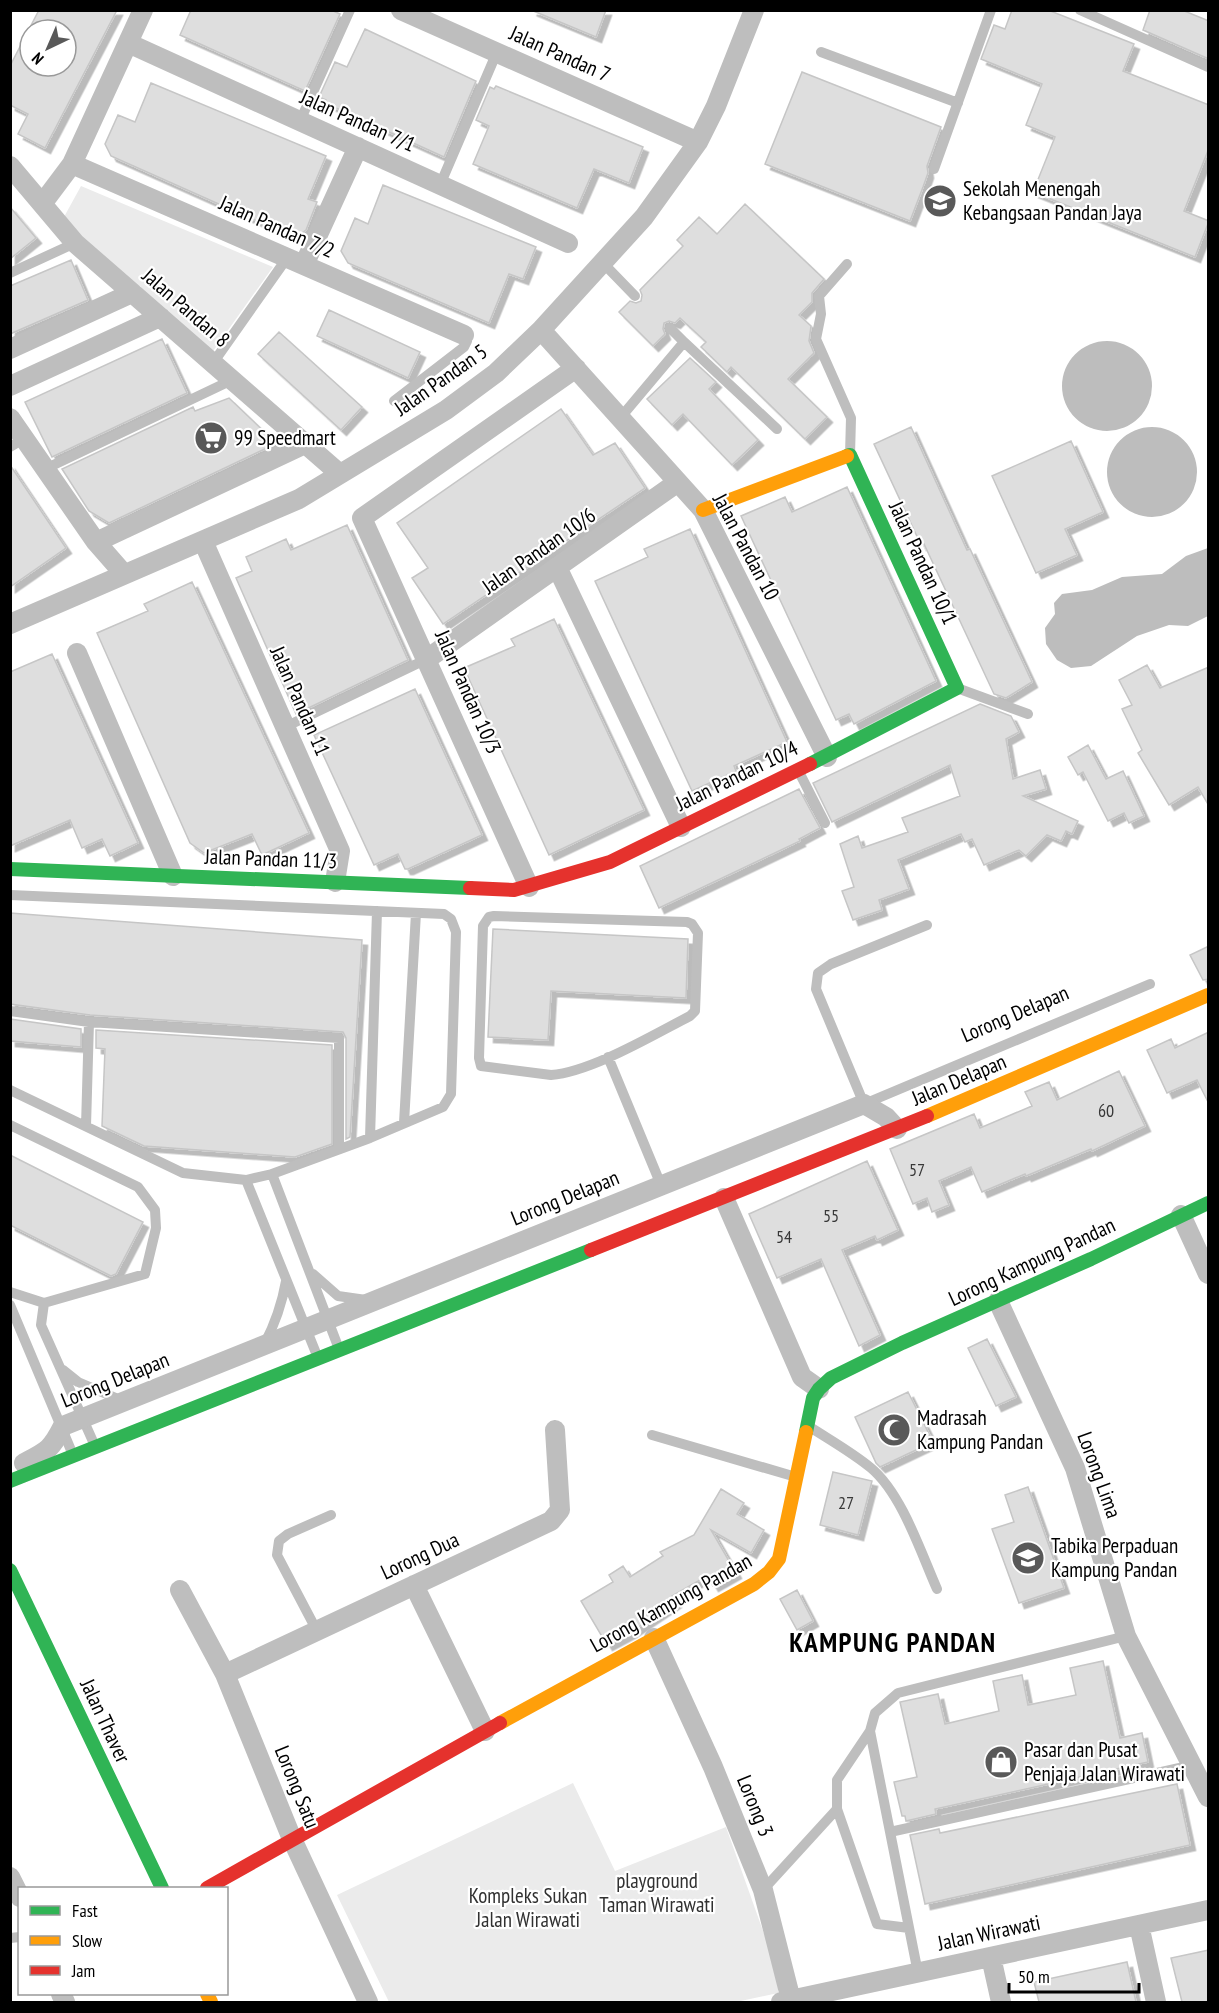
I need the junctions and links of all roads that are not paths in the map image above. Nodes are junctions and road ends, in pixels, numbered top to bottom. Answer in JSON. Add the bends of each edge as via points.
{"nodes":[{"id":1,"x":143,"y":10,"type":"edge"},
{"id":2,"x":350,"y":10,"type":"edge"},
{"id":3,"x":754,"y":10,"type":"edge"},
{"id":4,"x":991,"y":10,"type":"edge"},
{"id":5,"x":1080,"y":10,"type":"edge"},
{"id":6,"x":412,"y":13,"type":"edge"},
{"id":7,"x":128,"y":43,"type":"junction"},
{"id":8,"x":497,"y":52,"type":"junction"},
{"id":9,"x":821,"y":52,"type":"dead end"},
{"id":10,"x":1209,"y":67,"type":"edge"},
{"id":11,"x":958,"y":103,"type":"junction"},
{"id":12,"x":300,"y":121,"type":"junction"},
{"id":13,"x":698,"y":142,"type":"junction"},
{"id":14,"x":358,"y":147,"type":"junction"},
{"id":15,"x":72,"y":164,"type":"junction"},
{"id":16,"x":10,"y":166,"type":"edge"},
{"id":17,"x":934,"y":169,"type":"dead end"},
{"id":18,"x":440,"y":185,"type":"junction"},
{"id":19,"x":42,"y":204,"type":"junction"},
{"id":20,"x":75,"y":243,"type":"junction"},
{"id":21,"x":568,"y":243,"type":"dead end"},
{"id":22,"x":296,"y":262,"type":"junction"},
{"id":23,"x":603,"y":263,"type":"junction"},
{"id":24,"x":847,"y":264,"type":"dead end"},
{"id":25,"x":10,"y":273,"type":"edge"},
{"id":26,"x":132,"y":293,"type":"junction"},
{"id":27,"x":635,"y":296,"type":"dead end"},
{"id":28,"x":160,"y":317,"type":"junction"},
{"id":29,"x":670,"y":328,"type":"dead end"},
{"id":30,"x":541,"y":330,"type":"junction"},
{"id":31,"x":464,"y":335,"type":"joint"},
{"id":32,"x":684,"y":342,"type":"junction"},
{"id":33,"x":10,"y":349,"type":"edge"},
{"id":34,"x":213,"y":363,"type":"junction"},
{"id":35,"x":576,"y":368,"type":"junction"},
{"id":36,"x":232,"y":380,"type":"junction"},
{"id":37,"x":10,"y":386,"type":"edge"},
{"id":38,"x":394,"y":401,"type":"dead end"},
{"id":39,"x":621,"y":417,"type":"junction"},
{"id":40,"x":10,"y":418,"type":"edge"},
{"id":41,"x":777,"y":429,"type":"dead end"},
{"id":42,"x":18,"y":443,"type":"edge"},
{"id":43,"x":305,"y":444,"type":"junction"},
{"id":44,"x":850,"y":455,"type":"junction"},
{"id":45,"x":45,"y":469,"type":"junction"},
{"id":46,"x":340,"y":474,"type":"junction"},
{"id":47,"x":678,"y":482,"type":"junction"},
{"id":48,"x":703,"y":510,"type":"junction"},
{"id":49,"x":203,"y":541,"type":"junction"},
{"id":50,"x":96,"y":542,"type":"junction"},
{"id":51,"x":557,"y":567,"type":"junction"},
{"id":52,"x":124,"y":574,"type":"junction"},
{"id":53,"x":10,"y":624,"type":"edge"},
{"id":54,"x":77,"y":653,"type":"dead end"},
{"id":55,"x":427,"y":659,"type":"junction"},
{"id":56,"x":957,"y":688,"type":"junction"},
{"id":57,"x":1028,"y":714,"type":"dead end"},
{"id":58,"x":285,"y":727,"type":"junction"},
{"id":59,"x":827,"y":757,"type":"junction"},
{"id":60,"x":798,"y":769,"type":"junction"},
{"id":61,"x":825,"y":823,"type":"dead end"},
{"id":62,"x":681,"y":826,"type":"junction"},
{"id":63,"x":10,"y":869,"type":"edge"},
{"id":64,"x":173,"y":876,"type":"junction"},
{"id":65,"x":335,"y":882,"type":"junction"},
{"id":66,"x":529,"y":887,"type":"junction"},
{"id":67,"x":10,"y":895,"type":"edge"},
{"id":68,"x":376,"y":911,"type":"junction"},
{"id":69,"x":416,"y":913,"type":"junction"},
{"id":70,"x":927,"y":925,"type":"dead end"},
{"id":71,"x":1150,"y":984,"type":"dead end"},
{"id":72,"x":1209,"y":994,"type":"edge"},
{"id":73,"x":10,"y":1011,"type":"edge"},
{"id":74,"x":89,"y":1022,"type":"junction"},
{"id":75,"x":608,"y":1057,"type":"junction"},
{"id":76,"x":10,"y":1090,"type":"edge"},
{"id":77,"x":864,"y":1104,"type":"junction"},
{"id":78,"x":404,"y":1123,"type":"junction"},
{"id":79,"x":10,"y":1125,"type":"edge"},
{"id":80,"x":86,"y":1126,"type":"junction"},
{"id":81,"x":897,"y":1129,"type":"junction"},
{"id":82,"x":370,"y":1138,"type":"junction"},
{"id":83,"x":339,"y":1149,"type":"junction"},
{"id":84,"x":272,"y":1174,"type":"junction"},
{"id":85,"x":246,"y":1180,"type":"junction"},
{"id":86,"x":662,"y":1185,"type":"junction"},
{"id":87,"x":724,"y":1198,"type":"junction"},
{"id":88,"x":1209,"y":1203,"type":"edge"},
{"id":89,"x":1181,"y":1215,"type":"junction"},
{"id":90,"x":675,"y":1217,"type":"junction"},
{"id":91,"x":308,"y":1269,"type":"junction"},
{"id":92,"x":1209,"y":1274,"type":"edge"},
{"id":93,"x":286,"y":1280,"type":"junction"},
{"id":94,"x":10,"y":1292,"type":"edge"},
{"id":95,"x":373,"y":1301,"type":"junction"},
{"id":96,"x":998,"y":1301,"type":"junction"},
{"id":97,"x":44,"y":1303,"type":"junction"},
{"id":98,"x":10,"y":1305,"type":"edge"},
{"id":99,"x":327,"y":1319,"type":"junction"},
{"id":100,"x":41,"y":1325,"type":"junction"},
{"id":101,"x":306,"y":1328,"type":"junction"},
{"id":102,"x":23,"y":1333,"type":"junction"},
{"id":103,"x":264,"y":1345,"type":"junction"},
{"id":104,"x":339,"y":1350,"type":"junction"},
{"id":105,"x":318,"y":1358,"type":"junction"},
{"id":106,"x":60,"y":1368,"type":"junction"},
{"id":107,"x":819,"y":1389,"type":"junction"},
{"id":108,"x":124,"y":1401,"type":"junction"},
{"id":109,"x":83,"y":1418,"type":"junction"},
{"id":110,"x":807,"y":1425,"type":"junction"},
{"id":111,"x":63,"y":1426,"type":"junction"},
{"id":112,"x":555,"y":1430,"type":"dead end"},
{"id":113,"x":652,"y":1435,"type":"dead end"},
{"id":114,"x":95,"y":1446,"type":"junction"},
{"id":115,"x":74,"y":1455,"type":"junction"},
{"id":116,"x":10,"y":1469,"type":"edge"},
{"id":117,"x":796,"y":1477,"type":"junction"},
{"id":118,"x":10,"y":1481,"type":"edge"},
{"id":119,"x":331,"y":1515,"type":"dead end"},
{"id":120,"x":10,"y":1570,"type":"edge"},
{"id":121,"x":414,"y":1586,"type":"junction"},
{"id":122,"x":937,"y":1589,"type":"dead end"},
{"id":123,"x":180,"y":1590,"type":"dead end"},
{"id":124,"x":317,"y":1631,"type":"junction"},
{"id":125,"x":1126,"y":1636,"type":"junction"},
{"id":126,"x":654,"y":1638,"type":"junction"},
{"id":127,"x":225,"y":1674,"type":"junction"},
{"id":128,"x":485,"y":1731,"type":"junction"},
{"id":129,"x":870,"y":1731,"type":"junction"},
{"id":130,"x":1193,"y":1765,"type":"junction"},
{"id":131,"x":1209,"y":1797,"type":"edge"},
{"id":132,"x":837,"y":1809,"type":"junction"},
{"id":133,"x":890,"y":1832,"type":"junction"},
{"id":134,"x":292,"y":1839,"type":"junction"},
{"id":135,"x":10,"y":1877,"type":"edge"},
{"id":136,"x":162,"y":1887,"type":"edge"},
{"id":137,"x":209,"y":1887,"type":"edge"},
{"id":138,"x":763,"y":1890,"type":"junction"},
{"id":139,"x":18,"y":1893,"type":"edge"},
{"id":140,"x":1209,"y":1910,"type":"edge"},
{"id":141,"x":1139,"y":1925,"type":"junction"},
{"id":142,"x":909,"y":1928,"type":"junction"},
{"id":143,"x":991,"y":1957,"type":"junction"},
{"id":144,"x":918,"y":1973,"type":"junction"},
{"id":145,"x":849,"y":1995,"type":"edge"},
{"id":146,"x":786,"y":2001,"type":"edge"},
{"id":147,"x":368,"y":2002,"type":"edge"},
{"id":148,"x":1001,"y":2002,"type":"edge"},
{"id":149,"x":1156,"y":2002,"type":"edge"}],
"edges":[{"from":1,"to":7,"type":"street"},
{"from":2,"to":12,"type":"lane"},
{"from":3,"to":13,"type":"street","name":"Jalan Pandan 5"},
{"from":4,"to":11,"type":"lane"},
{"from":5,"to":10,"type":"lane"},
{"from":6,"to":8,"type":"street","name":"Jalan Pandan 7"},
{"from":7,"to":12,"type":"street","name":"Jalan Pandan 7/1"},
{"from":7,"to":15,"type":"street"},
{"from":8,"to":13,"type":"street","name":"Jalan Pandan 7"},
{"from":8,"to":18,"type":"lane"},
{"from":9,"to":11,"type":"lane"},
{"from":11,"to":17,"type":"lane"},
{"from":12,"to":14,"type":"street","name":"Jalan Pandan 7/1"},
{"from":13,"to":23,"type":"street","name":"Jalan Pandan 5","via":[[644,217]]},
{"from":14,"to":18,"type":"street","name":"Jalan Pandan 7/1"},
{"from":14,"to":22,"type":"street"},
{"from":15,"to":19,"type":"street"},
{"from":15,"to":22,"type":"street","name":"Jalan Pandan 7/2"},
{"from":16,"to":19,"type":"street","name":"Jalan Pandan 8"},
{"from":18,"to":21,"type":"street","name":"Jalan Pandan 7/1"},
{"from":19,"to":20,"type":"street","name":"Jalan Pandan 8"},
{"from":20,"to":25,"type":"lane"},
{"from":20,"to":26,"type":"street","name":"Jalan Pandan 8"},
{"from":22,"to":31,"type":"street","name":"Jalan Pandan 7/2"},
{"from":22,"to":34,"type":"lane"},
{"from":23,"to":27,"type":"lane"},
{"from":23,"to":30,"type":"street","name":"Jalan Pandan 5"},
{"from":24,"to":44,"type":"lane","name":"Jalan Pandan 10/1","via":[[819,296],[821,314],[816,339],[851,418]]},
{"from":26,"to":28,"type":"street","name":"Jalan Pandan 8"},
{"from":26,"to":33,"type":"street"},
{"from":28,"to":34,"type":"street","name":"Jalan Pandan 8"},
{"from":28,"to":37,"type":"street"},
{"from":29,"to":32,"type":"lane"},
{"from":30,"to":35,"type":"street","name":"Jalan Pandan 10"},
{"from":30,"to":46,"type":"street","name":"Jalan Pandan 5","via":[[496,373],[446,410]]},
{"from":31,"to":38,"type":"lane","via":[[464,347]]},
{"from":32,"to":39,"type":"lane"},
{"from":32,"to":41,"type":"lane"},
{"from":34,"to":36,"type":"street","name":"Jalan Pandan 8"},
{"from":35,"to":39,"type":"street","name":"Jalan Pandan 10"},
{"from":35,"to":55,"type":"street","name":"Jalan Pandan 10/3","via":[[362,518]]},
{"from":36,"to":43,"type":"street","name":"Jalan Pandan 8"},
{"from":36,"to":45,"type":"lane"},
{"from":39,"to":47,"type":"street","name":"Jalan Pandan 10"},
{"from":40,"to":42,"type":"street"},
{"from":42,"to":45,"type":"street"},
{"from":43,"to":46,"type":"street","name":"Jalan Pandan 8"},
{"from":43,"to":50,"type":"street"},
{"from":44,"to":48,"type":"street"},
{"from":44,"to":56,"type":"street","name":"Jalan Pandan 10/1"},
{"from":45,"to":50,"type":"street"},
{"from":46,"to":49,"type":"street","name":"Jalan Pandan 5","via":[[298,499]]},
{"from":47,"to":48,"type":"street","name":"Jalan Pandan 10"},
{"from":47,"to":51,"type":"street","name":"Jalan Pandan 10/6"},
{"from":48,"to":59,"type":"street","name":"Jalan Pandan 10"},
{"from":49,"to":52,"type":"street","name":"Jalan Pandan 5"},
{"from":49,"to":58,"type":"street","name":"Jalan Pandan 11"},
{"from":50,"to":52,"type":"street"},
{"from":51,"to":55,"type":"street","name":"Jalan Pandan 10/6"},
{"from":51,"to":62,"type":"street"},
{"from":52,"to":53,"type":"street","name":"Jalan Pandan 5"},
{"from":54,"to":64,"type":"street"},
{"from":55,"to":58,"type":"lane"},
{"from":55,"to":66,"type":"street","name":"Jalan Pandan 10/3"},
{"from":56,"to":57,"type":"lane"},
{"from":56,"to":59,"type":"street","name":"Jalan Pandan 10/4"},
{"from":58,"to":65,"type":"street","name":"Jalan Pandan 11","via":[[340,850]]},
{"from":59,"to":60,"type":"street","name":"Jalan Pandan 10/4"},
{"from":60,"to":61,"type":"lane"},
{"from":60,"to":62,"type":"street","name":"Jalan Pandan 10/4"},
{"from":62,"to":66,"type":"street","name":"Jalan Pandan 10/4","via":[[610,862]]},
{"from":63,"to":64,"type":"street","name":"Jalan Pandan 11/3"},
{"from":64,"to":65,"type":"street","name":"Jalan Pandan 11/3"},
{"from":65,"to":66,"type":"street","name":"Jalan Pandan 11/3","via":[[514,890]]},
{"from":67,"to":68,"type":"lane"},
{"from":68,"to":69,"type":"lane"},
{"from":68,"to":82,"type":"lane"},
{"from":69,"to":78,"type":"lane"},
{"from":69,"to":78,"type":"lane","via":[[444,914],[452,919],[456,932],[451,1094],[443,1107]]},
{"from":70,"to":77,"type":"lane","via":[[818,973],[816,989]]},
{"from":71,"to":77,"type":"lane","name":"Lorong Delapan"},
{"from":72,"to":81,"type":"street","name":"Jalan Delapan"},
{"from":73,"to":74,"type":"lane"},
{"from":74,"to":80,"type":"lane"},
{"from":74,"to":83,"type":"lane","via":[[339,1038]]},
{"from":75,"to":75,"type":"lane","via":[[693,1014],[696,928],[687,922],[489,917],[483,926],[480,1066],[551,1075],[572,1072]]},
{"from":75,"to":86,"type":"lane"},
{"from":76,"to":80,"type":"lane"},
{"from":77,"to":81,"type":"street","via":[[886,1116]]},
{"from":77,"to":86,"type":"street","name":"Lorong Delapan"},
{"from":78,"to":82,"type":"lane"},
{"from":79,"to":97,"type":"lane","via":[[138,1187],[155,1210],[156,1228],[145,1274]]},
{"from":80,"to":85,"type":"lane","via":[[183,1173]]},
{"from":81,"to":87,"type":"street","name":"Jalan Delapan"},
{"from":82,"to":83,"type":"lane"},
{"from":83,"to":84,"type":"lane"},
{"from":84,"to":85,"type":"lane"},
{"from":84,"to":91,"type":"lane"},
{"from":85,"to":93,"type":"lane"},
{"from":86,"to":90,"type":"street"},
{"from":86,"to":95,"type":"street","name":"Lorong Delapan"},
{"from":87,"to":90,"type":"street"},
{"from":87,"to":107,"type":"street","via":[[802,1377]]},
{"from":88,"to":89,"type":"street","name":"Lorong Kampung Pandan"},
{"from":89,"to":92,"type":"street"},
{"from":89,"to":96,"type":"street","name":"Lorong Kampung Pandan"},
{"from":90,"to":104,"type":"street"},
{"from":91,"to":95,"type":"lane","via":[[338,1296]]},
{"from":91,"to":99,"type":"lane"},
{"from":93,"to":101,"type":"lane"},
{"from":93,"to":103,"type":"lane","via":[[282,1303]]},
{"from":94,"to":97,"type":"lane"},
{"from":95,"to":99,"type":"street","name":"Lorong Delapan"},
{"from":96,"to":107,"type":"street","name":"Lorong Kampung Pandan","via":[[831,1378]]},
{"from":96,"to":125,"type":"street","name":"Lorong Lima","via":[[1075,1468]]},
{"from":97,"to":100,"type":"lane"},
{"from":98,"to":102,"type":"lane"},
{"from":99,"to":101,"type":"street","name":"Lorong Delapan"},
{"from":99,"to":104,"type":"lane"},
{"from":100,"to":102,"type":"lane"},
{"from":100,"to":106,"type":"lane"},
{"from":101,"to":103,"type":"street","name":"Lorong Delapan"},
{"from":101,"to":105,"type":"lane"},
{"from":102,"to":111,"type":"lane"},
{"from":103,"to":108,"type":"street","name":"Lorong Delapan"},
{"from":104,"to":105,"type":"street"},
{"from":105,"to":114,"type":"street"},
{"from":106,"to":108,"type":"lane","via":[[78,1382]]},
{"from":106,"to":109,"type":"lane"},
{"from":107,"to":110,"type":"street","name":"Lorong Kampung Pandan"},
{"from":108,"to":109,"type":"street","name":"Lorong Delapan"},
{"from":109,"to":111,"type":"street","name":"Lorong Delapan"},
{"from":109,"to":114,"type":"lane"},
{"from":110,"to":117,"type":"street","name":"Lorong Kampung Pandan"},
{"from":110,"to":122,"type":"lane","via":[[872,1469],[886,1485]]},
{"from":111,"to":115,"type":"lane"},
{"from":111,"to":116,"type":"street","name":"Lorong Delapan","via":[[53,1446]]},
{"from":112,"to":121,"type":"street","name":"Lorong Dua","via":[[560,1510],[556,1516]]},
{"from":113,"to":117,"type":"lane"},
{"from":114,"to":115,"type":"street"},
{"from":115,"to":118,"type":"street"},
{"from":117,"to":126,"type":"street","name":"Lorong Kampung Pandan","via":[[779,1559],[770,1572]]},
{"from":119,"to":124,"type":"lane","via":[[288,1534],[279,1541],[277,1555]]},
{"from":120,"to":136,"type":"street","name":"Jalan Thaver"},
{"from":121,"to":124,"type":"street","name":"Lorong Dua"},
{"from":121,"to":128,"type":"street"},
{"from":123,"to":127,"type":"street","name":"Lorong Satu"},
{"from":124,"to":127,"type":"street","name":"Lorong Dua"},
{"from":125,"to":129,"type":"lane","via":[[898,1693],[875,1713]]},
{"from":125,"to":130,"type":"street","name":"Lorong Lima"},
{"from":126,"to":128,"type":"street","name":"Lorong Kampung Pandan"},
{"from":126,"to":138,"type":"street","name":"Lorong 3"},
{"from":127,"to":134,"type":"street","name":"Lorong Satu"},
{"from":128,"to":134,"type":"street","name":"Lorong Kampung Pandan"},
{"from":129,"to":132,"type":"lane","via":[[837,1780]]},
{"from":129,"to":133,"type":"lane"},
{"from":130,"to":131,"type":"street","name":"Lorong Lima"},
{"from":130,"to":133,"type":"lane"},
{"from":132,"to":138,"type":"lane"},
{"from":132,"to":142,"type":"lane","via":[[877,1924]]},
{"from":133,"to":142,"type":"lane"},
{"from":134,"to":137,"type":"street","name":"Lorong Kampung Pandan"},
{"from":134,"to":147,"type":"street","name":"Lorong Satu"},
{"from":135,"to":139,"type":"street"},
{"from":138,"to":146,"type":"street","name":"Lorong 3"},
{"from":140,"to":141,"type":"street","name":"Jalan Wirawati"},
{"from":141,"to":143,"type":"street","name":"Jalan Wirawati"},
{"from":141,"to":149,"type":"street"},
{"from":142,"to":144,"type":"lane"},
{"from":143,"to":144,"type":"street","name":"Jalan Wirawati"},
{"from":143,"to":148,"type":"street"},
{"from":144,"to":145,"type":"street","name":"Jalan Wirawati"},
{"from":145,"to":146,"type":"street","name":"Jalan Wirawati"}]}
